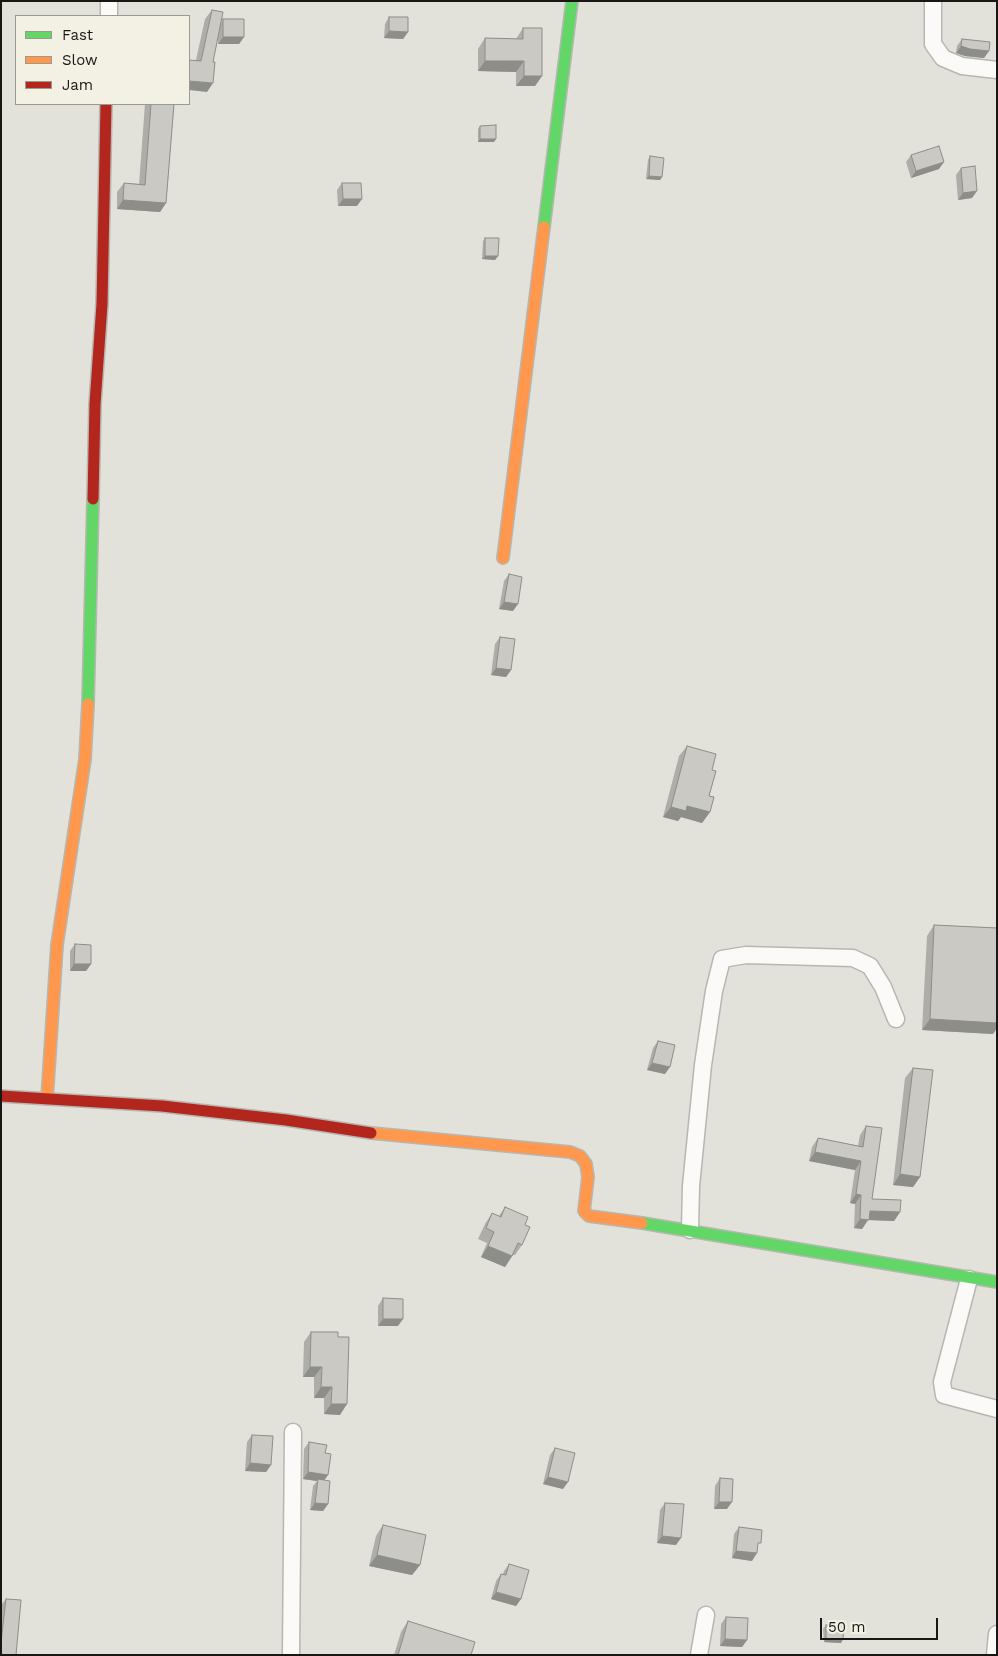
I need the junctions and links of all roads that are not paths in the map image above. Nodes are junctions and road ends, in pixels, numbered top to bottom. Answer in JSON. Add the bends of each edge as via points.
{"nodes":[{"id":1,"x":109,"y":1,"type":"edge"},
{"id":2,"x":572,"y":1,"type":"edge"},
{"id":3,"x":933,"y":1,"type":"edge"},
{"id":4,"x":109,"y":15,"type":"edge"},
{"id":5,"x":997,"y":70,"type":"edge"},
{"id":6,"x":106,"y":105,"type":"edge"},
{"id":7,"x":503,"y":558,"type":"dead end"},
{"id":8,"x":896,"y":1019,"type":"dead end"},
{"id":9,"x":1,"y":1096,"type":"edge"},
{"id":10,"x":47,"y":1099,"type":"junction"},
{"id":11,"x":690,"y":1230,"type":"junction"},
{"id":12,"x":969,"y":1279,"type":"junction"},
{"id":13,"x":997,"y":1282,"type":"edge"},
{"id":14,"x":997,"y":1409,"type":"edge"},
{"id":15,"x":293,"y":1432,"type":"dead end"},
{"id":16,"x":706,"y":1614,"type":"dead end"},
{"id":17,"x":997,"y":1634,"type":"edge"},
{"id":18,"x":291,"y":1655,"type":"edge"},
{"id":19,"x":699,"y":1655,"type":"edge"},
{"id":20,"x":995,"y":1655,"type":"edge"}],
"edges":[{"from":1,"to":4,"type":"street"},
{"from":2,"to":7,"type":"street"},
{"from":3,"to":5,"type":"street","via":[[933,44],[943,58],[962,66]]},
{"from":6,"to":10,"type":"street","via":[[85,759],[57,945]]},
{"from":8,"to":11,"type":"street","via":[[870,966],[853,958],[746,955],[722,959],[703,1065]]},
{"from":9,"to":10,"type":"street"},
{"from":10,"to":11,"type":"street","via":[[162,1106],[376,1134],[570,1152],[580,1156],[586,1164],[588,1177],[584,1211],[589,1216]]},
{"from":11,"to":12,"type":"street"},
{"from":12,"to":13,"type":"street"},
{"from":12,"to":14,"type":"street","via":[[942,1382],[944,1394]]},
{"from":15,"to":18,"type":"street"},
{"from":16,"to":19,"type":"street"},
{"from":17,"to":20,"type":"street"}]}
